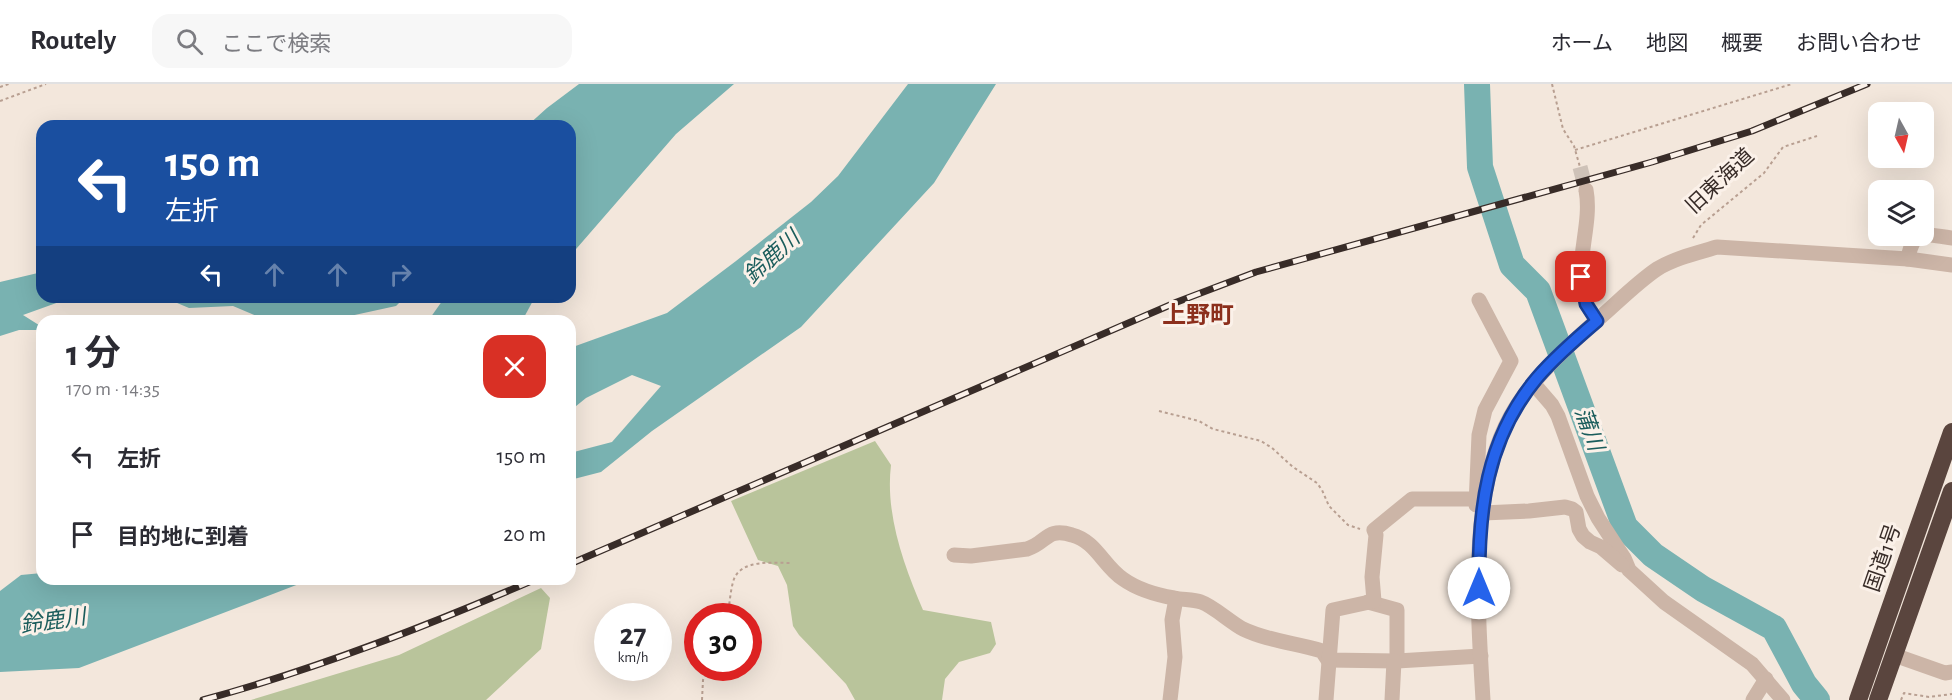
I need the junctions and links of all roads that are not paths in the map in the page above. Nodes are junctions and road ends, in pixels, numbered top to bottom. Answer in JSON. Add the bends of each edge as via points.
{"nodes":[{"id":1,"x":1586,"y":190,"type":"tunnel mouth"},
{"id":2,"x":1952,"y":238,"type":"edge"},
{"id":3,"x":1908,"y":259,"type":"junction"},
{"id":4,"x":1952,"y":266,"type":"edge"},
{"id":5,"x":1479,"y":300,"type":"dead end"},
{"id":6,"x":1597,"y":321,"type":"junction"},
{"id":7,"x":1536,"y":380,"type":"junction"},
{"id":8,"x":1952,"y":432,"type":"edge"},
{"id":9,"x":1952,"y":490,"type":"edge"},
{"id":10,"x":1479,"y":506,"type":"junction"},
{"id":11,"x":954,"y":555,"type":"dead end"},
{"id":12,"x":1629,"y":570,"type":"junction"},
{"id":13,"x":1176,"y":599,"type":"junction"},
{"id":14,"x":1368,"y":602,"type":"junction"},
{"id":15,"x":1894,"y":655,"type":"junction"},
{"id":16,"x":1481,"y":656,"type":"junction"},
{"id":17,"x":1328,"y":660,"type":"junction"},
{"id":18,"x":1395,"y":661,"type":"junction"},
{"id":19,"x":1952,"y":672,"type":"edge"},
{"id":20,"x":1766,"y":679,"type":"junction"},
{"id":21,"x":1170,"y":700,"type":"edge"},
{"id":22,"x":1326,"y":700,"type":"edge"},
{"id":23,"x":1392,"y":700,"type":"edge"},
{"id":24,"x":1483,"y":700,"type":"edge"},
{"id":25,"x":1753,"y":700,"type":"edge"},
{"id":26,"x":1783,"y":700,"type":"edge"},
{"id":27,"x":1858,"y":700,"type":"edge"},
{"id":28,"x":1878,"y":700,"type":"edge"}],
"edges":[{"from":1,"to":6,"type":"street","via":[[1588,209],[1581,277],[1586,304]]},
{"from":2,"to":3,"type":"street","via":[[1916,237]]},
{"from":3,"to":4,"type":"street"},
{"from":3,"to":6,"type":"street","via":[[1717,248],[1687,255],[1658,269]]},
{"from":5,"to":10,"type":"street","via":[[1511,361],[1485,410],[1479,435]]},
{"from":6,"to":7,"type":"street"},
{"from":7,"to":10,"type":"street","via":[[1510,416],[1495,450]]},
{"from":7,"to":12,"type":"street","via":[[1558,416],[1587,496]]},
{"from":8,"to":27,"type":"highway","name":"国道1号"},
{"from":9,"to":15,"type":"highway","name":"国道1号"},
{"from":10,"to":12,"type":"street","via":[[1530,511],[1572,509],[1583,536]]},
{"from":10,"to":14,"type":"street","via":[[1412,499],[1374,530],[1374,601]]},
{"from":10,"to":16,"type":"street"},
{"from":11,"to":13,"type":"street","via":[[1033,548],[1050,534],[1065,533],[1081,537],[1122,579]]},
{"from":12,"to":20,"type":"street","via":[[1664,602],[1752,664]]},
{"from":13,"to":17,"type":"street","via":[[1198,600],[1241,628],[1322,651]]},
{"from":13,"to":21,"type":"street"},
{"from":14,"to":17,"type":"street","via":[[1333,610]]},
{"from":14,"to":18,"type":"street","via":[[1397,610]]},
{"from":15,"to":19,"type":"street"},
{"from":15,"to":28,"type":"highway","name":"国道1号"},
{"from":16,"to":18,"type":"street"},
{"from":16,"to":24,"type":"street"},
{"from":17,"to":18,"type":"street"},
{"from":17,"to":22,"type":"street"},
{"from":18,"to":23,"type":"street"},
{"from":20,"to":25,"type":"street"},
{"from":20,"to":26,"type":"street"}]}
